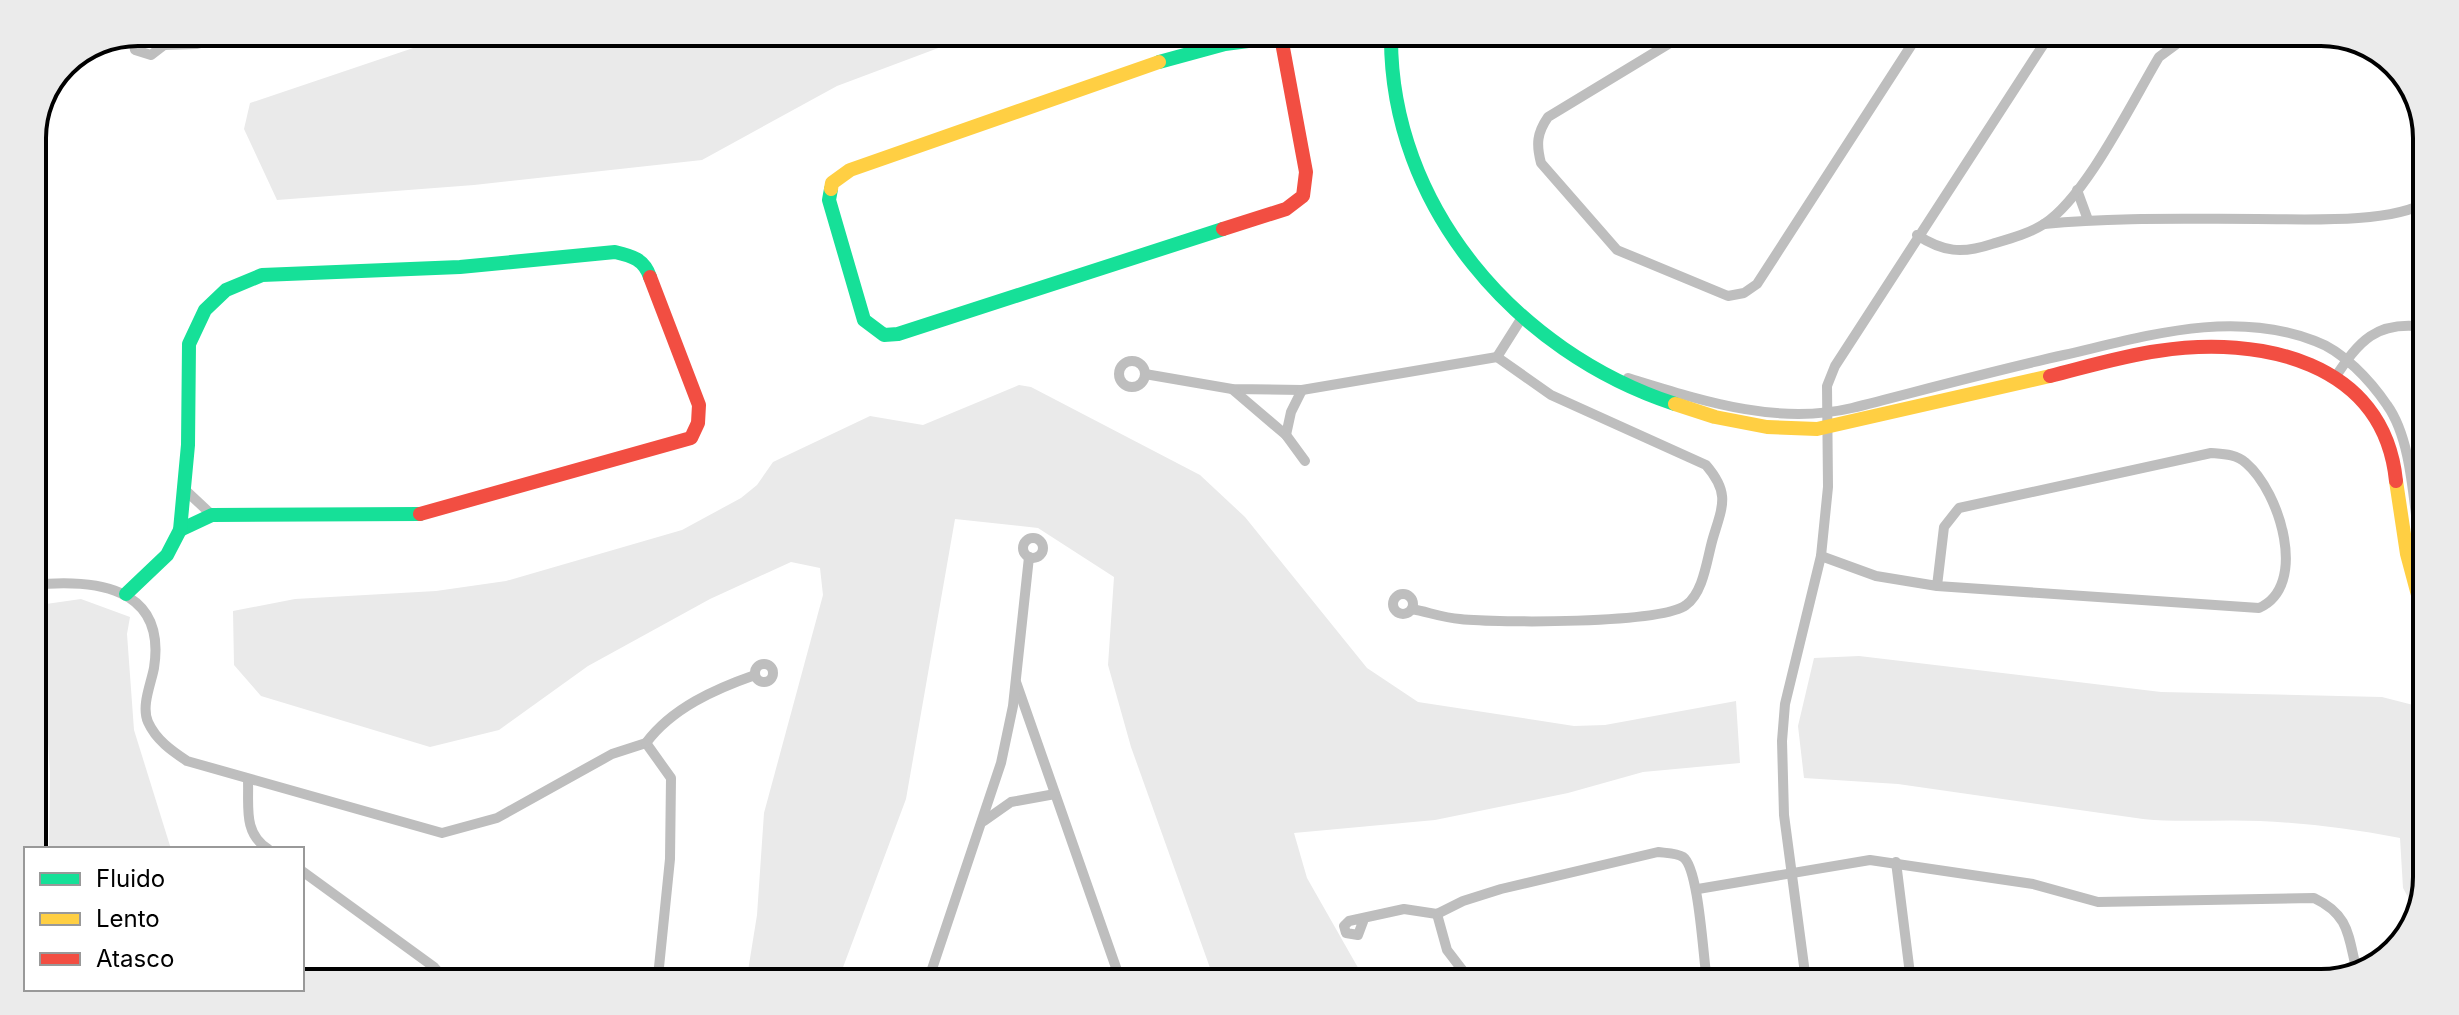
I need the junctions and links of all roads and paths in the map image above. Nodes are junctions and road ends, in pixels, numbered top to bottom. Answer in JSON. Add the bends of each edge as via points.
{"nodes":[{"id":1,"x":134,"y":46,"type":"edge"},
{"id":2,"x":163,"y":46,"type":"edge"},
{"id":3,"x":1217,"y":46,"type":"edge"},
{"id":4,"x":1286,"y":46,"type":"edge"},
{"id":5,"x":1391,"y":46,"type":"edge"},
{"id":6,"x":1665,"y":46,"type":"edge"},
{"id":7,"x":1911,"y":46,"type":"edge"},
{"id":8,"x":2042,"y":46,"type":"edge"},
{"id":9,"x":2174,"y":46,"type":"edge"},
{"id":10,"x":2077,"y":190,"type":"junction"},
{"id":11,"x":2413,"y":208,"type":"edge"},
{"id":12,"x":2088,"y":220,"type":"junction"},
{"id":13,"x":2044,"y":224,"type":"junction"},
{"id":14,"x":1917,"y":235,"type":"junction"},
{"id":15,"x":1523,"y":316,"type":"junction"},
{"id":16,"x":2413,"y":325,"type":"edge"},
{"id":17,"x":1497,"y":357,"type":"junction"},
{"id":18,"x":2346,"y":360,"type":"junction"},
{"id":19,"x":1145,"y":374,"type":"dead end"},
{"id":20,"x":2334,"y":379,"type":"junction"},
{"id":21,"x":1232,"y":389,"type":"junction"},
{"id":22,"x":1302,"y":390,"type":"junction"},
{"id":23,"x":1829,"y":420,"type":"junction"},
{"id":24,"x":1286,"y":435,"type":"junction"},
{"id":25,"x":1305,"y":461,"type":"dead end"},
{"id":26,"x":183,"y":488,"type":"junction"},
{"id":27,"x":2413,"y":503,"type":"edge"},
{"id":28,"x":212,"y":515,"type":"junction"},
{"id":29,"x":180,"y":530,"type":"junction"},
{"id":30,"x":1821,"y":556,"type":"junction"},
{"id":31,"x":1029,"y":557,"type":"dead end"},
{"id":32,"x":2413,"y":583,"type":"edge"},
{"id":33,"x":46,"y":585,"type":"edge"},
{"id":34,"x":1937,"y":586,"type":"junction"},
{"id":35,"x":126,"y":594,"type":"junction"},
{"id":36,"x":1412,"y":609,"type":"dead end"},
{"id":37,"x":755,"y":675,"type":"dead end"},
{"id":38,"x":1015,"y":681,"type":"junction"},
{"id":39,"x":646,"y":743,"type":"junction"},
{"id":40,"x":248,"y":780,"type":"junction"},
{"id":41,"x":1055,"y":794,"type":"junction"},
{"id":42,"x":984,"y":821,"type":"junction"},
{"id":43,"x":265,"y":847,"type":"edge"},
{"id":44,"x":1896,"y":862,"type":"junction"},
{"id":45,"x":1792,"y":871,"type":"junction"},
{"id":46,"x":304,"y":872,"type":"edge"},
{"id":47,"x":1698,"y":889,"type":"junction"},
{"id":48,"x":1437,"y":914,"type":"junction"},
{"id":49,"x":1364,"y":919,"type":"dead end"},
{"id":50,"x":2354,"y":962,"type":"edge"},
{"id":51,"x":436,"y":969,"type":"edge"},
{"id":52,"x":659,"y":969,"type":"edge"},
{"id":53,"x":932,"y":969,"type":"edge"},
{"id":54,"x":1116,"y":969,"type":"edge"},
{"id":55,"x":1462,"y":969,"type":"edge"},
{"id":56,"x":1705,"y":969,"type":"edge"},
{"id":57,"x":1804,"y":969,"type":"edge"},
{"id":58,"x":1909,"y":969,"type":"edge"}],
"edges":[{"from":1,"to":2,"type":"street","via":[[145,55]]},
{"from":3,"to":4,"type":"street","via":[[850,170],[832,183],[829,200],[864,320],[884,335],[898,334],[1286,209],[1303,196],[1306,172]]},
{"from":5,"to":15,"type":"street","via":[[1394,102],[1427,193],[1455,243]]},
{"from":6,"to":7,"type":"street","via":[[1548,117],[1539,130],[1541,163],[1617,250],[1728,296],[1757,284]]},
{"from":8,"to":14,"type":"street"},
{"from":9,"to":10,"type":"street","via":[[2159,57]]},
{"from":10,"to":12,"type":"street"},
{"from":10,"to":13,"type":"street"},
{"from":11,"to":12,"type":"street","via":[[2333,219]]},
{"from":12,"to":13,"type":"street"},
{"from":13,"to":14,"type":"street","via":[[1958,252],[1940,250]]},
{"from":14,"to":23,"type":"street","via":[[1835,366],[1827,386]]},
{"from":15,"to":17,"type":"street"},
{"from":15,"to":23,"type":"street","via":[[1652,397],[1689,410],[1788,430]]},
{"from":16,"to":18,"type":"street","via":[[2379,330]]},
{"from":17,"to":22,"type":"street"},
{"from":17,"to":36,"type":"street","via":[[1551,395],[1706,465],[1718,480],[1723,504],[1697,593],[1686,605],[1656,615],[1495,622]]},
{"from":18,"to":20,"type":"street"},
{"from":18,"to":23,"type":"street","via":[[2318,341],[2287,332],[2190,326]]},
{"from":18,"to":27,"type":"street","via":[[2388,406],[2402,436]]},
{"from":19,"to":21,"type":"street"},
{"from":20,"to":23,"type":"street","via":[[2285,356],[2196,345]]},
{"from":20,"to":32,"type":"street","via":[[2378,415],[2389,441]]},
{"from":21,"to":22,"type":"street"},
{"from":21,"to":24,"type":"street"},
{"from":22,"to":24,"type":"street"},
{"from":23,"to":30,"type":"street"},
{"from":24,"to":25,"type":"street"},
{"from":26,"to":28,"type":"street"},
{"from":26,"to":28,"type":"street","via":[[189,344],[205,310],[226,290],[262,275],[460,267],[615,252],[646,266],[699,405],[691,438],[413,515]]},
{"from":26,"to":29,"type":"street"},
{"from":28,"to":29,"type":"street"},
{"from":29,"to":35,"type":"street","via":[[167,555]]},
{"from":30,"to":34,"type":"street","via":[[1876,576]]},
{"from":30,"to":45,"type":"street","via":[[1785,704],[1784,815]]},
{"from":31,"to":38,"type":"street"},
{"from":33,"to":35,"type":"street","via":[[92,583]]},
{"from":34,"to":34,"type":"street","via":[[2259,608],[2273,601],[2286,576],[2280,517],[2246,462],[2211,453],[1959,508],[1944,527]]},
{"from":35,"to":40,"type":"street","via":[[145,613],[155,640],[147,720],[162,742],[187,761]]},
{"from":37,"to":39,"type":"street","via":[[685,707],[661,722]]},
{"from":38,"to":41,"type":"street"},
{"from":38,"to":42,"type":"street","via":[[1001,763]]},
{"from":39,"to":40,"type":"street","via":[[612,754],[497,818],[442,833]]},
{"from":39,"to":52,"type":"street","via":[[671,778],[670,859]]},
{"from":40,"to":43,"type":"street","via":[[249,829]]},
{"from":41,"to":42,"type":"street","via":[[1011,802]]},
{"from":41,"to":54,"type":"street"},
{"from":42,"to":53,"type":"street"},
{"from":44,"to":45,"type":"street","via":[[1870,860]]},
{"from":44,"to":50,"type":"street","via":[[2033,884],[2098,902],[2314,898],[2339,912]]},
{"from":44,"to":58,"type":"street"},
{"from":45,"to":47,"type":"street"},
{"from":45,"to":57,"type":"street"},
{"from":46,"to":51,"type":"street"},
{"from":47,"to":48,"type":"street","via":[[1683,857],[1658,852],[1501,889]]},
{"from":47,"to":56,"type":"street"},
{"from":48,"to":49,"type":"street","via":[[1404,909]]},
{"from":48,"to":55,"type":"street","via":[[1447,950]]}]}
